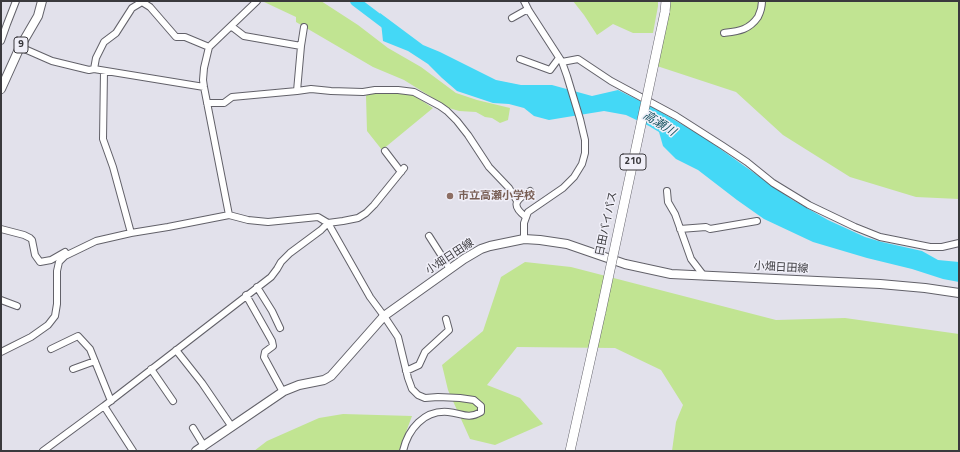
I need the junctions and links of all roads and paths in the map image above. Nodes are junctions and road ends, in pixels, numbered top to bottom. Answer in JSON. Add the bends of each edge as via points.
{"nodes":[{"id":1,"x":16,"y":1,"type":"edge"},
{"id":2,"x":42,"y":1,"type":"edge"},
{"id":3,"x":257,"y":1,"type":"edge"},
{"id":4,"x":524,"y":1,"type":"edge"},
{"id":5,"x":666,"y":1,"type":"edge"},
{"id":6,"x":762,"y":1,"type":"edge"},
{"id":7,"x":528,"y":9,"type":"junction"},
{"id":8,"x":512,"y":18,"type":"dead end"},
{"id":9,"x":231,"y":26,"type":"junction"},
{"id":10,"x":304,"y":27,"type":"dead end"},
{"id":11,"x":724,"y":33,"type":"dead end"},
{"id":12,"x":1,"y":41,"type":"edge"},
{"id":13,"x":301,"y":46,"type":"junction"},
{"id":14,"x":20,"y":47,"type":"junction"},
{"id":15,"x":209,"y":48,"type":"junction"},
{"id":16,"x":520,"y":59,"type":"dead end"},
{"id":17,"x":560,"y":60,"type":"junction"},
{"id":18,"x":94,"y":69,"type":"junction"},
{"id":19,"x":104,"y":71,"type":"junction"},
{"id":20,"x":204,"y":87,"type":"junction"},
{"id":21,"x":1,"y":89,"type":"edge"},
{"id":22,"x":297,"y":91,"type":"junction"},
{"id":23,"x":207,"y":102,"type":"junction"},
{"id":24,"x":385,"y":151,"type":"dead end"},
{"id":25,"x":530,"y":191,"type":"dead end"},
{"id":26,"x":667,"y":191,"type":"dead end"},
{"id":27,"x":517,"y":201,"type":"junction"},
{"id":28,"x":229,"y":215,"type":"junction"},
{"id":29,"x":526,"y":217,"type":"junction"},
{"id":30,"x":758,"y":221,"type":"dead end"},
{"id":31,"x":328,"y":223,"type":"junction"},
{"id":32,"x":1,"y":229,"type":"edge"},
{"id":33,"x":680,"y":229,"type":"junction"},
{"id":34,"x":131,"y":233,"type":"junction"},
{"id":35,"x":430,"y":236,"type":"dead end"},
{"id":36,"x":524,"y":239,"type":"junction"},
{"id":37,"x":959,"y":243,"type":"edge"},
{"id":38,"x":88,"y":245,"type":"junction"},
{"id":39,"x":450,"y":269,"type":"junction"},
{"id":40,"x":704,"y":276,"type":"junction"},
{"id":41,"x":257,"y":287,"type":"junction"},
{"id":42,"x":959,"y":294,"type":"edge"},
{"id":43,"x":246,"y":295,"type":"junction"},
{"id":44,"x":1,"y":300,"type":"edge"},
{"id":45,"x":17,"y":306,"type":"dead end"},
{"id":46,"x":384,"y":316,"type":"junction"},
{"id":47,"x":446,"y":319,"type":"dead end"},
{"id":48,"x":280,"y":328,"type":"dead end"},
{"id":49,"x":50,"y":349,"type":"dead end"},
{"id":50,"x":176,"y":350,"type":"junction"},
{"id":51,"x":1,"y":352,"type":"edge"},
{"id":52,"x":96,"y":361,"type":"junction"},
{"id":53,"x":73,"y":369,"type":"dead end"},
{"id":54,"x":151,"y":369,"type":"junction"},
{"id":55,"x":406,"y":371,"type":"junction"},
{"id":56,"x":283,"y":392,"type":"junction"},
{"id":57,"x":111,"y":401,"type":"junction"},
{"id":58,"x":173,"y":401,"type":"dead end"},
{"id":59,"x":104,"y":406,"type":"junction"},
{"id":60,"x":232,"y":427,"type":"junction"},
{"id":61,"x":193,"y":428,"type":"dead end"},
{"id":62,"x":204,"y":446,"type":"junction"},
{"id":63,"x":43,"y":451,"type":"edge"},
{"id":64,"x":133,"y":451,"type":"edge"},
{"id":65,"x":196,"y":451,"type":"edge"},
{"id":66,"x":403,"y":451,"type":"edge"},
{"id":67,"x":570,"y":451,"type":"edge"}],
"edges":[{"from":1,"to":12,"type":"street"},
{"from":2,"to":14,"type":"main road","number":"9","via":[[38,16]]},
{"from":3,"to":9,"type":"street"},
{"from":4,"to":7,"type":"street"},
{"from":5,"to":67,"type":"highway","name":"日田バイパス","number":"210","bridge":true},
{"from":6,"to":11,"type":"street","via":[[762,8],[754,23],[737,31]]},
{"from":7,"to":8,"type":"street"},
{"from":7,"to":17,"type":"street"},
{"from":9,"to":13,"type":"street","via":[[244,36]]},
{"from":9,"to":15,"type":"street"},
{"from":10,"to":13,"type":"street"},
{"from":13,"to":22,"type":"street"},
{"from":14,"to":18,"type":"street","via":[[52,61]]},
{"from":14,"to":21,"type":"main road","number":"9"},
{"from":15,"to":18,"type":"street","via":[[185,37],[176,38],[150,7],[142,2],[132,8],[116,33],[104,42]]},
{"from":15,"to":20,"type":"street","via":[[204,68]]},
{"from":16,"to":17,"type":"street","via":[[550,70]]},
{"from":17,"to":29,"type":"street","via":[[568,76],[580,119],[585,153],[574,177],[563,188],[528,212]]},
{"from":17,"to":37,"type":"street","via":[[578,59],[611,81],[676,116],[809,205],[855,227],[880,237],[930,247]]},
{"from":18,"to":19,"type":"street"},
{"from":19,"to":20,"type":"street"},
{"from":19,"to":34,"type":"street","via":[[103,139]]},
{"from":20,"to":23,"type":"street"},
{"from":22,"to":23,"type":"street","via":[[232,97],[224,103]]},
{"from":22,"to":27,"type":"street","via":[[311,89],[414,92],[440,106],[457,122]]},
{"from":23,"to":28,"type":"street"},
{"from":24,"to":31,"type":"street","via":[[403,170],[366,213],[358,218]]},
{"from":25,"to":27,"type":"street"},
{"from":26,"to":33,"type":"street","via":[[668,202]]},
{"from":27,"to":29,"type":"street","via":[[518,211]]},
{"from":28,"to":31,"type":"street","via":[[268,222],[318,217]]},
{"from":28,"to":34,"type":"street"},
{"from":29,"to":36,"type":"street"},
{"from":30,"to":33,"type":"street","via":[[710,229]]},
{"from":31,"to":41,"type":"street","via":[[281,262],[271,276]]},
{"from":31,"to":46,"type":"street","via":[[366,291]]},
{"from":32,"to":38,"type":"street","via":[[30,238],[40,262]]},
{"from":33,"to":40,"type":"street","via":[[691,259]]},
{"from":34,"to":38,"type":"street"},
{"from":35,"to":39,"type":"street"},
{"from":36,"to":39,"type":"main road","name":"小畑日田線","via":[[481,249]]},
{"from":36,"to":40,"type":"main road","name":"小畑日田線","via":[[566,244],[625,264],[671,274]]},
{"from":38,"to":51,"type":"street","via":[[65,256],[59,262],[55,316],[48,325]]},
{"from":39,"to":46,"type":"main road","name":"小畑日田線"},
{"from":40,"to":42,"type":"main road","name":"小畑日田線","via":[[880,284]]},
{"from":41,"to":43,"type":"street"},
{"from":41,"to":48,"type":"street"},
{"from":43,"to":50,"type":"street"},
{"from":43,"to":56,"type":"street","via":[[272,341],[273,346],[265,352],[264,357]]},
{"from":44,"to":45,"type":"street"},
{"from":46,"to":55,"type":"street","via":[[398,337]]},
{"from":46,"to":56,"type":"main road","name":"小畑日田線","via":[[331,376]]},
{"from":47,"to":55,"type":"street","via":[[449,330],[426,352],[419,365]]},
{"from":49,"to":52,"type":"street","via":[[78,336],[90,349]]},
{"from":50,"to":54,"type":"street"},
{"from":50,"to":60,"type":"street","via":[[202,382]]},
{"from":52,"to":53,"type":"street"},
{"from":52,"to":57,"type":"street"},
{"from":54,"to":57,"type":"street"},
{"from":54,"to":58,"type":"street"},
{"from":55,"to":66,"type":"street","via":[[412,389],[418,395],[425,398],[474,400],[481,406],[481,412],[468,416],[449,412],[429,414],[417,423],[409,434]]},
{"from":56,"to":60,"type":"main road","name":"小畑日田線"},
{"from":57,"to":59,"type":"street"},
{"from":59,"to":63,"type":"street"},
{"from":59,"to":64,"type":"street"},
{"from":60,"to":62,"type":"main road","name":"小畑日田線"},
{"from":61,"to":62,"type":"street"},
{"from":62,"to":65,"type":"main road","name":"小畑日田線"}]}
